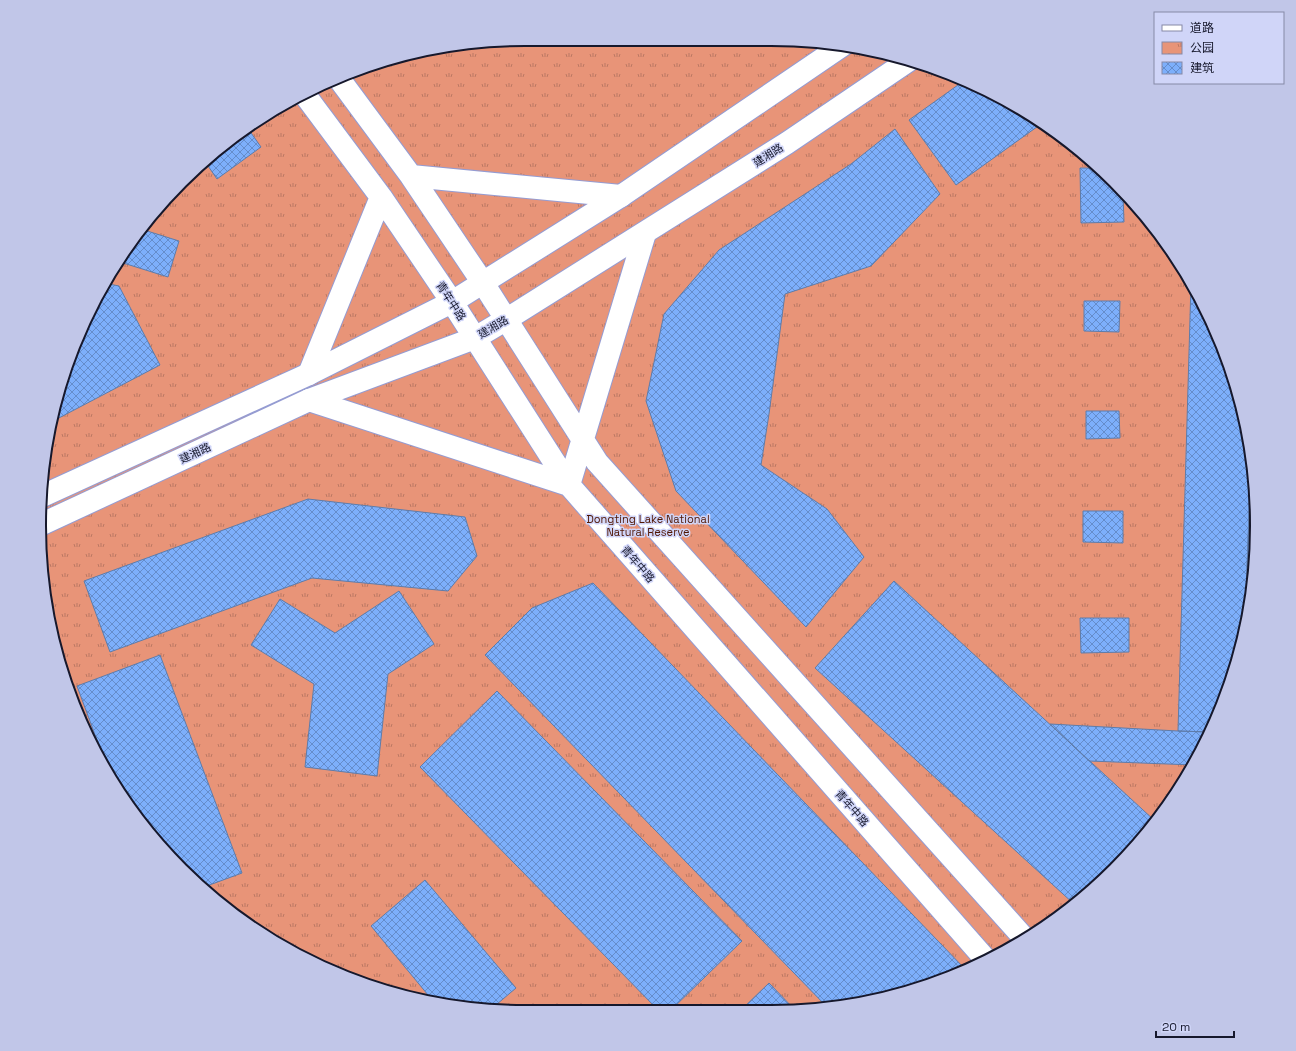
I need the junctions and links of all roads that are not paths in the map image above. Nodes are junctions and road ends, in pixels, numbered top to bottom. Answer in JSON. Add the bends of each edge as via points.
{"nodes":[{"id":1,"x":836,"y":51,"type":"edge"},
{"id":2,"x":903,"y":64,"type":"edge"},
{"id":3,"x":342,"y":82,"type":"edge"},
{"id":4,"x":307,"y":98,"type":"edge"},
{"id":5,"x":411,"y":176,"type":"junction"},
{"id":6,"x":621,"y":196,"type":"junction"},
{"id":7,"x":381,"y":197,"type":"junction"},
{"id":8,"x":645,"y":233,"type":"junction"},
{"id":9,"x":484,"y":283,"type":"junction"},
{"id":10,"x":452,"y":302,"type":"junction"},
{"id":11,"x":507,"y":319,"type":"junction"},
{"id":12,"x":475,"y":338,"type":"junction"},
{"id":13,"x":309,"y":374,"type":"junction"},
{"id":14,"x":309,"y":400,"type":"junction"},
{"id":15,"x":583,"y":439,"type":"junction"},
{"id":16,"x":569,"y":485,"type":"junction"},
{"id":17,"x":47,"y":494,"type":"edge"},
{"id":18,"x":46,"y":522,"type":"edge"},
{"id":19,"x":1021,"y":934,"type":"edge"},
{"id":20,"x":983,"y":956,"type":"edge"}],
"edges":[{"from":1,"to":6,"type":"main road"},
{"from":2,"to":8,"type":"main road","name":"建湘路","via":[[787,143]]},
{"from":3,"to":5,"type":"main road"},
{"from":4,"to":7,"type":"main road","name":"青年中路"},
{"from":5,"to":6,"type":"main road"},
{"from":5,"to":9,"type":"main road"},
{"from":6,"to":9,"type":"main road"},
{"from":7,"to":10,"type":"main road","name":"青年中路"},
{"from":7,"to":13,"type":"main road"},
{"from":8,"to":11,"type":"main road","name":"建湘路"},
{"from":8,"to":15,"type":"main road"},
{"from":9,"to":10,"type":"main road"},
{"from":9,"to":11,"type":"main road"},
{"from":10,"to":12,"type":"main road","name":"青年中路"},
{"from":10,"to":13,"type":"main road"},
{"from":11,"to":12,"type":"main road","name":"建湘路"},
{"from":11,"to":15,"type":"main road"},
{"from":12,"to":14,"type":"main road","name":"建湘路"},
{"from":12,"to":16,"type":"main road","name":"青年中路"},
{"from":13,"to":17,"type":"main road"},
{"from":14,"to":16,"type":"main road"},
{"from":14,"to":18,"type":"main road","name":"建湘路"},
{"from":15,"to":16,"type":"main road"},
{"from":15,"to":19,"type":"main road","via":[[597,462]]},
{"from":16,"to":20,"type":"main road","name":"青年中路"}]}
